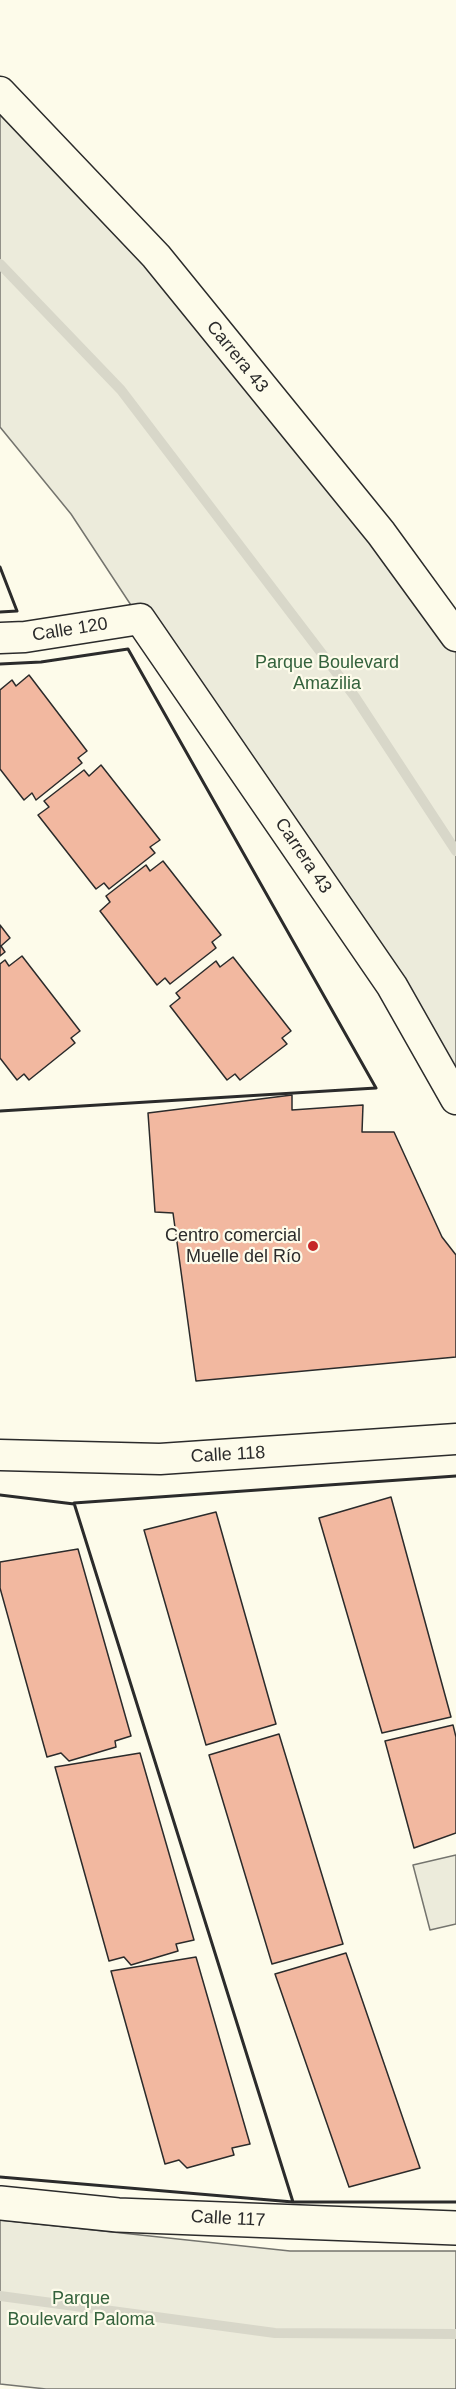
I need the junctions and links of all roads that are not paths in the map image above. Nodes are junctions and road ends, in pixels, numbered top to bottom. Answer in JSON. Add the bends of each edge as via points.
{"nodes":[{"id":1,"x":0,"y":92,"type":"edge"},
{"id":2,"x":140,"y":619,"type":"joint"},
{"id":3,"x":456,"y":636,"type":"edge"},
{"id":4,"x":0,"y":638,"type":"edge"},
{"id":5,"x":456,"y":1099,"type":"edge"},
{"id":6,"x":456,"y":1439,"type":"edge"},
{"id":7,"x":0,"y":1455,"type":"edge"},
{"id":8,"x":0,"y":2203,"type":"edge"},
{"id":9,"x":456,"y":2228,"type":"edge"}],
"edges":[{"from":1,"to":3,"type":"street","name":"Carrera 43","via":[[156,256],[381,533]]},
{"from":2,"to":4,"type":"street","name":"Calle 120"},
{"from":2,"to":5,"type":"street","name":"Carrera 43","via":[[392,986]]},
{"from":6,"to":7,"type":"street","name":"Calle 118","via":[[160,1459]]},
{"from":8,"to":9,"type":"street","name":"Calle 117","via":[[118,2215]]}]}
